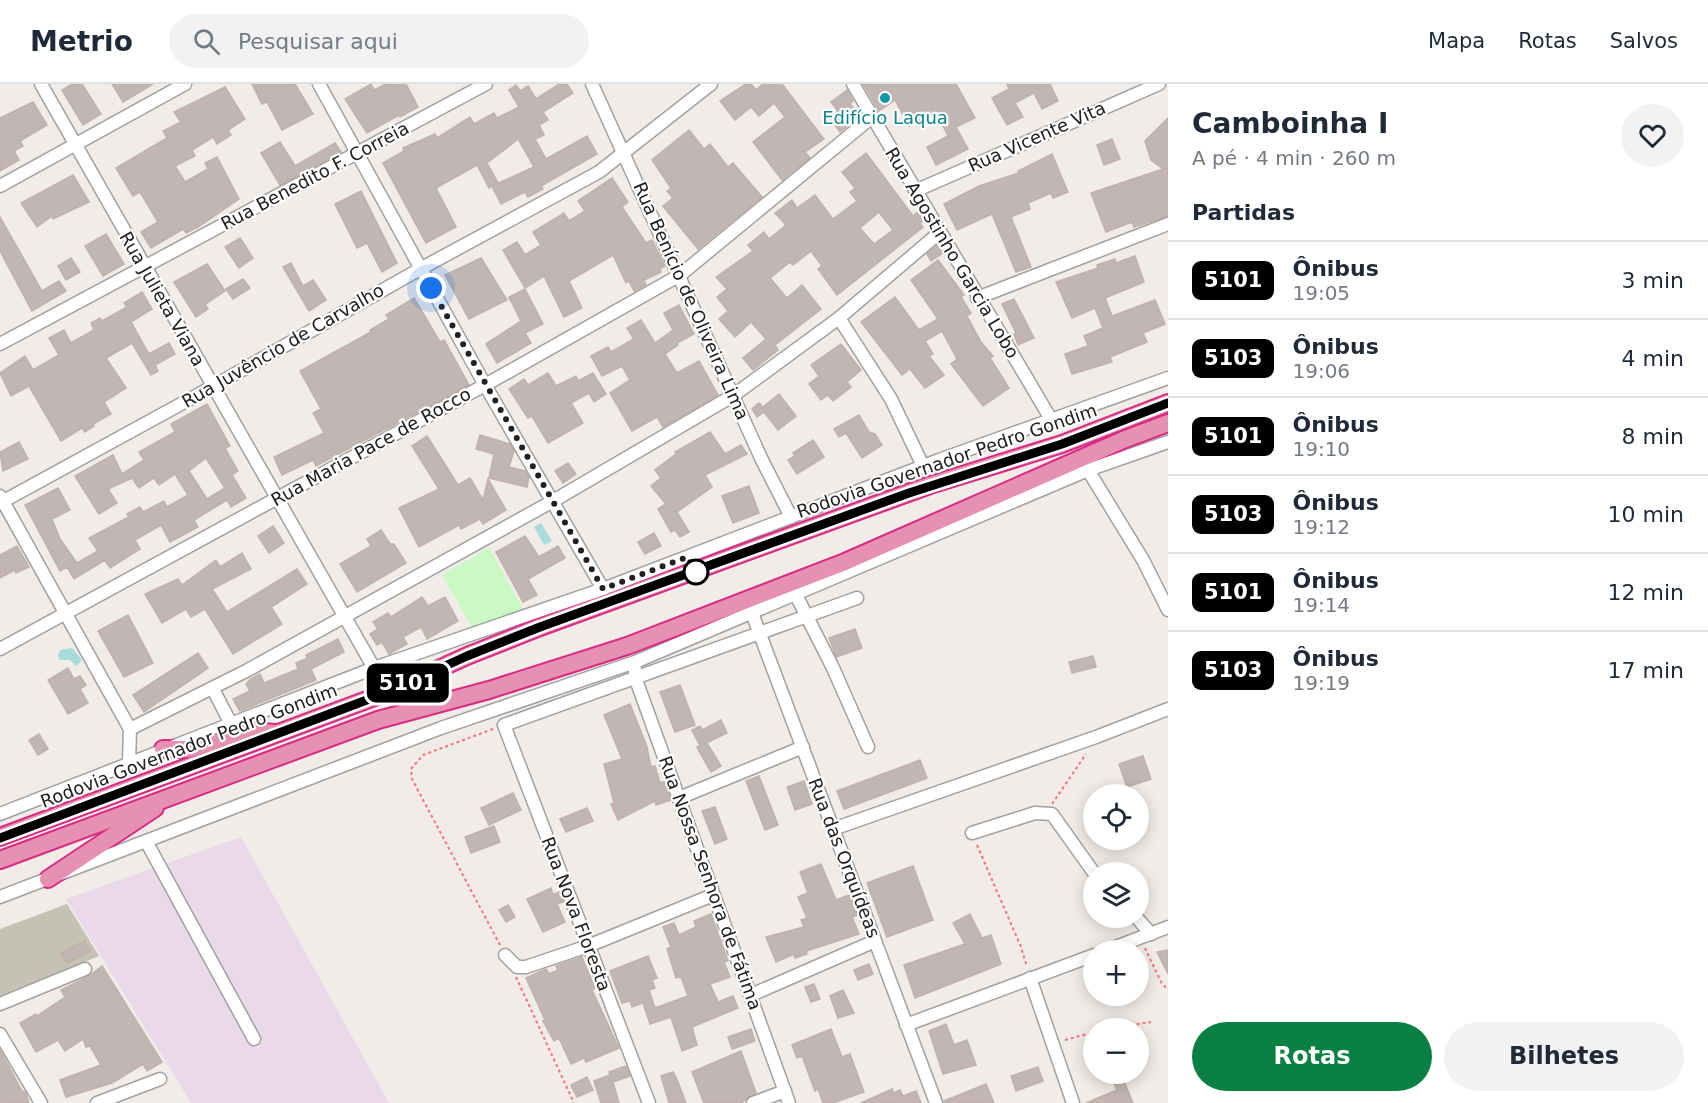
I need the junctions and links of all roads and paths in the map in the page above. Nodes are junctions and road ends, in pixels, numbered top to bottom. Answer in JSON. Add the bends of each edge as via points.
{"nodes":[{"id":1,"x":41,"y":84,"type":"edge"},
{"id":2,"x":185,"y":84,"type":"edge"},
{"id":3,"x":319,"y":84,"type":"edge"},
{"id":4,"x":486,"y":84,"type":"edge"},
{"id":5,"x":592,"y":84,"type":"edge"},
{"id":6,"x":711,"y":84,"type":"edge"},
{"id":7,"x":853,"y":84,"type":"edge"},
{"id":8,"x":1159,"y":84,"type":"edge"},
{"id":9,"x":872,"y":117,"type":"junction"},
{"id":10,"x":75,"y":144,"type":"junction"},
{"id":11,"x":357,"y":154,"type":"junction"},
{"id":12,"x":625,"y":154,"type":"junction"},
{"id":13,"x":0,"y":186,"type":"edge"},
{"id":14,"x":915,"y":191,"type":"junction"},
{"id":15,"x":1168,"y":224,"type":"edge"},
{"id":16,"x":939,"y":233,"type":"junction"},
{"id":17,"x":144,"y":268,"type":"junction"},
{"id":18,"x":420,"y":269,"type":"junction"},
{"id":19,"x":680,"y":275,"type":"junction"},
{"id":20,"x":977,"y":298,"type":"junction"},
{"id":21,"x":839,"y":318,"type":"junction"},
{"id":22,"x":0,"y":344,"type":"edge"},
{"id":23,"x":1168,"y":378,"type":"edge"},
{"id":24,"x":485,"y":385,"type":"junction"},
{"id":25,"x":212,"y":387,"type":"junction"},
{"id":26,"x":734,"y":395,"type":"junction"},
{"id":27,"x":1168,"y":403,"type":"edge"},
{"id":28,"x":1052,"y":421,"type":"junction"},
{"id":29,"x":1168,"y":423,"type":"edge"},
{"id":30,"x":1168,"y":442,"type":"edge"},
{"id":31,"x":923,"y":466,"type":"junction"},
{"id":32,"x":1088,"y":470,"type":"junction"},
{"id":33,"x":277,"y":499,"type":"junction"},
{"id":34,"x":1,"y":500,"type":"edge"},
{"id":35,"x":552,"y":501,"type":"junction"},
{"id":36,"x":791,"y":517,"type":"junction"},
{"id":37,"x":603,"y":589,"type":"junction"},
{"id":38,"x":796,"y":595,"type":"junction"},
{"id":39,"x":856,"y":598,"type":"dead end"},
{"id":40,"x":1168,"y":610,"type":"edge"},
{"id":41,"x":67,"y":613,"type":"junction"},
{"id":42,"x":752,"y":613,"type":"junction"},
{"id":43,"x":343,"y":615,"type":"junction"},
{"id":44,"x":808,"y":615,"type":"junction"},
{"id":45,"x":760,"y":633,"type":"junction"},
{"id":46,"x":0,"y":648,"type":"edge"},
{"id":47,"x":635,"y":662,"type":"junction"},
{"id":48,"x":374,"y":668,"type":"junction"},
{"id":49,"x":635,"y":677,"type":"junction"},
{"id":50,"x":213,"y":689,"type":"junction"},
{"id":51,"x":1168,"y":709,"type":"edge"},
{"id":52,"x":231,"y":724,"type":"junction"},
{"id":53,"x":504,"y":725,"type":"junction"},
{"id":54,"x":130,"y":729,"type":"junction"},
{"id":55,"x":278,"y":734,"type":"junction"},
{"id":56,"x":1096,"y":737,"type":"junction"},
{"id":57,"x":802,"y":747,"type":"junction"},
{"id":58,"x":868,"y":747,"type":"dead end"},
{"id":59,"x":163,"y":749,"type":"junction"},
{"id":60,"x":129,"y":762,"type":"junction"},
{"id":61,"x":176,"y":794,"type":"junction"},
{"id":62,"x":679,"y":798,"type":"junction"},
{"id":63,"x":1044,"y":812,"type":"junction"},
{"id":64,"x":0,"y":814,"type":"edge"},
{"id":65,"x":833,"y":829,"type":"junction"},
{"id":66,"x":972,"y":833,"type":"joint"},
{"id":67,"x":0,"y":837,"type":"edge"},
{"id":68,"x":146,"y":841,"type":"junction"},
{"id":69,"x":0,"y":860,"type":"edge"},
{"id":70,"x":1085,"y":862,"type":"edge"},
{"id":71,"x":48,"y":879,"type":"junction"},
{"id":72,"x":713,"y":895,"type":"junction"},
{"id":73,"x":0,"y":897,"type":"edge"},
{"id":74,"x":1168,"y":927,"type":"edge"},
{"id":75,"x":1142,"y":928,"type":"edge"},
{"id":76,"x":1146,"y":936,"type":"junction"},
{"id":77,"x":1135,"y":940,"type":"edge"},
{"id":78,"x":875,"y":941,"type":"junction"},
{"id":79,"x":588,"y":946,"type":"junction"},
{"id":80,"x":505,"y":955,"type":"joint"},
{"id":81,"x":1083,"y":959,"type":"edge"},
{"id":82,"x":85,"y":969,"type":"dead end"},
{"id":83,"x":515,"y":976,"type":"dead end"},
{"id":84,"x":1030,"y":978,"type":"junction"},
{"id":85,"x":1168,"y":990,"type":"edge"},
{"id":86,"x":751,"y":995,"type":"junction"},
{"id":87,"x":0,"y":1004,"type":"edge"},
{"id":88,"x":906,"y":1025,"type":"junction"},
{"id":89,"x":0,"y":1034,"type":"edge"},
{"id":90,"x":1083,"y":1035,"type":"edge"},
{"id":91,"x":254,"y":1039,"type":"dead end"},
{"id":92,"x":1053,"y":1042,"type":"junction"},
{"id":93,"x":160,"y":1079,"type":"dead end"},
{"id":94,"x":787,"y":1097,"type":"edge"},
{"id":95,"x":41,"y":1103,"type":"edge"},
{"id":96,"x":97,"y":1103,"type":"edge"},
{"id":97,"x":574,"y":1103,"type":"edge"},
{"id":98,"x":649,"y":1103,"type":"edge"},
{"id":99,"x":753,"y":1103,"type":"edge"},
{"id":100,"x":936,"y":1103,"type":"edge"},
{"id":101,"x":1073,"y":1103,"type":"edge"}],
"edges":[{"from":1,"to":10,"type":"street","name":"Rua Julieta Viana"},
{"from":2,"to":10,"type":"street"},
{"from":3,"to":11,"type":"street"},
{"from":4,"to":11,"type":"street","name":"Rua Benedito F. Correia"},
{"from":5,"to":12,"type":"street","name":"Rua Benício de Oliveira Lima"},
{"from":6,"to":12,"type":"street","name":"Rua Juvêncio de Carvalho"},
{"from":7,"to":9,"type":"street","name":"Rua Agostinho Garcia Lobo"},
{"from":8,"to":14,"type":"street","name":"Rua Vicente Vita"},
{"from":9,"to":14,"type":"street","name":"Rua Agostinho Garcia Lobo"},
{"from":9,"to":19,"type":"street","name":"Rua Maria Pace de Rocco"},
{"from":10,"to":13,"type":"street"},
{"from":10,"to":17,"type":"street","name":"Rua Julieta Viana"},
{"from":11,"to":17,"type":"street","name":"Rua Benedito F. Correia"},
{"from":11,"to":18,"type":"street"},
{"from":12,"to":18,"type":"street","name":"Rua Juvêncio de Carvalho"},
{"from":12,"to":19,"type":"street","name":"Rua Benício de Oliveira Lima"},
{"from":14,"to":16,"type":"street","name":"Rua Agostinho Garcia Lobo"},
{"from":15,"to":20,"type":"street"},
{"from":16,"to":20,"type":"street","name":"Rua Agostinho Garcia Lobo"},
{"from":16,"to":21,"type":"street"},
{"from":17,"to":22,"type":"street","name":"Rua Benedito F. Correia"},
{"from":17,"to":25,"type":"street","name":"Rua Julieta Viana"},
{"from":18,"to":24,"type":"street"},
{"from":18,"to":25,"type":"street","name":"Rua Juvêncio de Carvalho"},
{"from":19,"to":24,"type":"street","name":"Rua Maria Pace de Rocco"},
{"from":19,"to":26,"type":"street","name":"Rua Benício de Oliveira Lima"},
{"from":20,"to":28,"type":"street","name":"Rua Agostinho Garcia Lobo"},
{"from":21,"to":26,"type":"street"},
{"from":21,"to":31,"type":"street","via":[[891,399]]},
{"from":23,"to":28,"type":"street"},
{"from":24,"to":33,"type":"street","name":"Rua Maria Pace de Rocco"},
{"from":24,"to":35,"type":"street"},
{"from":25,"to":33,"type":"street","name":"Rua Julieta Viana"},
{"from":25,"to":34,"type":"street","name":"Rua Juvêncio de Carvalho"},
{"from":26,"to":35,"type":"street"},
{"from":26,"to":36,"type":"street","name":"Rua Benício de Oliveira Lima"},
{"from":27,"to":55,"type":"highway","name":"Rodovia Governador Pedro Gondim","via":[[1062,444],[909,493],[540,627]]},
{"from":28,"to":31,"type":"street"},
{"from":29,"to":61,"type":"highway","via":[[845,562],[627,646],[378,720]]},
{"from":30,"to":32,"type":"street"},
{"from":31,"to":36,"type":"street"},
{"from":32,"to":38,"type":"street"},
{"from":32,"to":40,"type":"street","via":[[1143,560]]},
{"from":33,"to":41,"type":"street","name":"Rua Maria Pace de Rocco"},
{"from":33,"to":43,"type":"street","name":"Rua Julieta Viana"},
{"from":34,"to":41,"type":"street"},
{"from":35,"to":37,"type":"street"},
{"from":35,"to":43,"type":"street"},
{"from":36,"to":37,"type":"street"},
{"from":37,"to":48,"type":"street"},
{"from":38,"to":42,"type":"street"},
{"from":38,"to":44,"type":"street"},
{"from":39,"to":44,"type":"street"},
{"from":41,"to":46,"type":"street","name":"Rua Maria Pace de Rocco"},
{"from":41,"to":54,"type":"street"},
{"from":42,"to":45,"type":"street","name":"Rua das Orquídeas"},
{"from":42,"to":47,"type":"street"},
{"from":43,"to":48,"type":"street","name":"Rua Julieta Viana"},
{"from":43,"to":50,"type":"street"},
{"from":44,"to":45,"type":"street"},
{"from":44,"to":58,"type":"street"},
{"from":45,"to":49,"type":"street"},
{"from":45,"to":57,"type":"street","name":"Rua das Orquídeas"},
{"from":47,"to":49,"type":"street","name":"Rua Nossa Senhora de Fátima"},
{"from":47,"to":68,"type":"street","via":[[441,728]]},
{"from":48,"to":52,"type":"street"},
{"from":49,"to":53,"type":"street"},
{"from":49,"to":62,"type":"street","name":"Rua Nossa Senhora de Fátima"},
{"from":50,"to":52,"type":"street"},
{"from":50,"to":54,"type":"street"},
{"from":51,"to":56,"type":"street"},
{"from":52,"to":59,"type":"street"},
{"from":53,"to":79,"type":"street","name":"Rua Nova Floresta"},
{"from":53,"to":80,"type":"path","via":[[423,755],[411,769],[412,779]]},
{"from":54,"to":60,"type":"street"},
{"from":55,"to":59,"type":"highway","via":[[253,731],[188,749]]},
{"from":55,"to":67,"type":"highway","name":"Rodovia Governador Pedro Gondim"},
{"from":56,"to":63,"type":"path","via":[[1057,799]]},
{"from":56,"to":65,"type":"street"},
{"from":57,"to":62,"type":"street"},
{"from":57,"to":65,"type":"street","name":"Rua das Orquídeas"},
{"from":59,"to":60,"type":"street"},
{"from":60,"to":64,"type":"street"},
{"from":61,"to":69,"type":"highway"},
{"from":61,"to":71,"type":"highway"},
{"from":62,"to":72,"type":"street","name":"Rua Nossa Senhora de Fátima"},
{"from":63,"to":66,"type":"street"},
{"from":63,"to":70,"type":"street","via":[[1059,821]]},
{"from":65,"to":78,"type":"street","name":"Rua das Orquídeas"},
{"from":66,"to":84,"type":"path","via":[[1022,946]]},
{"from":68,"to":71,"type":"street"},
{"from":68,"to":91,"type":"street"},
{"from":71,"to":73,"type":"street"},
{"from":72,"to":79,"type":"street"},
{"from":72,"to":86,"type":"street","name":"Rua Nossa Senhora de Fátima"},
{"from":74,"to":76,"type":"street"},
{"from":75,"to":76,"type":"street"},
{"from":76,"to":77,"type":"street"},
{"from":76,"to":85,"type":"path","via":[[1161,982]]},
{"from":78,"to":86,"type":"street"},
{"from":78,"to":88,"type":"street","name":"Rua das Orquídeas"},
{"from":79,"to":80,"type":"street","via":[[521,968],[511,964]]},
{"from":79,"to":98,"type":"street","name":"Rua Nova Floresta"},
{"from":81,"to":84,"type":"street"},
{"from":82,"to":87,"type":"street"},
{"from":83,"to":97,"type":"path"},
{"from":84,"to":88,"type":"street"},
{"from":84,"to":92,"type":"street"},
{"from":86,"to":94,"type":"street","name":"Rua Nossa Senhora de Fátima"},
{"from":88,"to":100,"type":"street","name":"Rua das Orquídeas"},
{"from":89,"to":95,"type":"street"},
{"from":90,"to":92,"type":"path"},
{"from":92,"to":101,"type":"street"},
{"from":93,"to":96,"type":"street"},
{"from":94,"to":99,"type":"street"}]}
